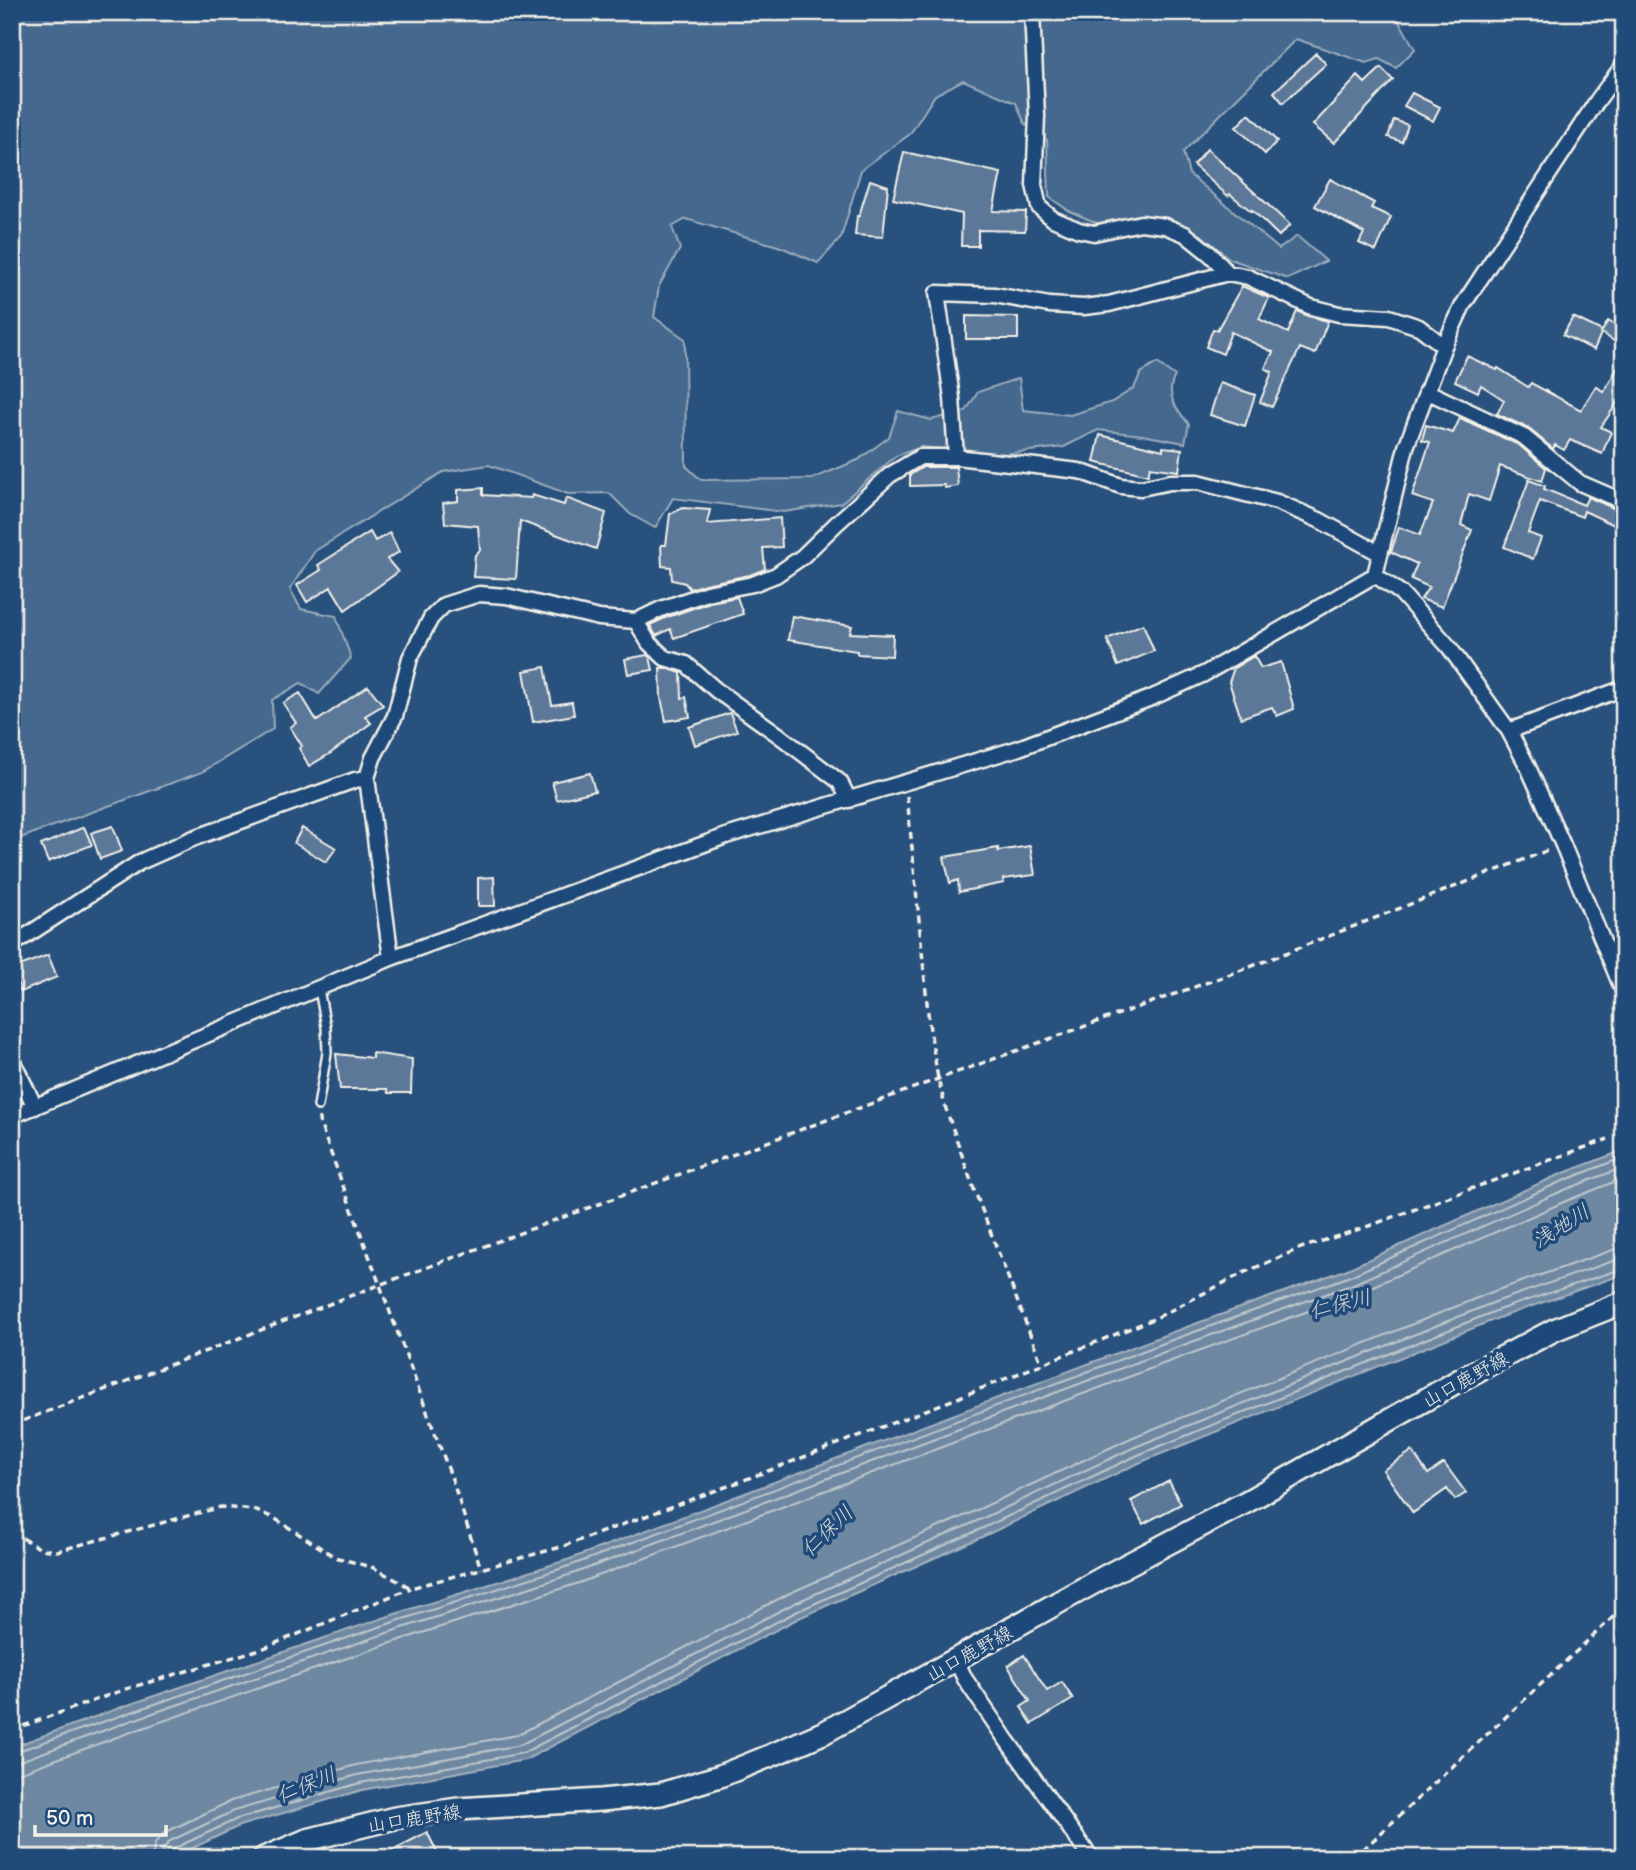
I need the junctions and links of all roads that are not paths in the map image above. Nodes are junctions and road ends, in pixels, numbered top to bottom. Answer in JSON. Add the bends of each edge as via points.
{"nodes":[{"id":1,"x":1032,"y":12,"type":"edge"},
{"id":2,"x":1624,"y":64,"type":"edge"},
{"id":3,"x":1228,"y":273,"type":"junction"},
{"id":4,"x":1444,"y":346,"type":"junction"},
{"id":5,"x":1426,"y":391,"type":"junction"},
{"id":6,"x":956,"y":457,"type":"junction"},
{"id":7,"x":1624,"y":502,"type":"edge"},
{"id":8,"x":1379,"y":553,"type":"junction"},
{"id":9,"x":1375,"y":575,"type":"junction"},
{"id":10,"x":636,"y":621,"type":"junction"},
{"id":11,"x":1624,"y":688,"type":"edge"},
{"id":12,"x":1508,"y":731,"type":"junction"},
{"id":13,"x":367,"y":778,"type":"junction"},
{"id":14,"x":849,"y":800,"type":"junction"},
{"id":15,"x":12,"y":945,"type":"edge"},
{"id":16,"x":391,"y":958,"type":"junction"},
{"id":17,"x":319,"y":989,"type":"junction"},
{"id":18,"x":1624,"y":993,"type":"edge"},
{"id":19,"x":12,"y":1059,"type":"edge"},
{"id":20,"x":318,"y":1106,"type":"road end"},
{"id":21,"x":35,"y":1107,"type":"junction"},
{"id":22,"x":12,"y":1116,"type":"edge"},
{"id":23,"x":1624,"y":1302,"type":"edge"},
{"id":24,"x":956,"y":1660,"type":"junction"},
{"id":25,"x":264,"y":1858,"type":"edge"},
{"id":26,"x":1091,"y":1858,"type":"edge"}],
"edges":[{"from":1,"to":3,"type":"street","via":[[1037,116],[1034,185],[1039,207],[1053,219],[1094,233],[1141,223],[1165,226],[1185,234]]},
{"from":2,"to":4,"type":"street","via":[[1463,305]]},
{"from":3,"to":4,"type":"street","via":[[1248,277],[1311,307],[1389,317],[1419,327]]},
{"from":3,"to":6,"type":"street","via":[[1084,307],[995,295],[937,293]]},
{"from":4,"to":5,"type":"street"},
{"from":5,"to":7,"type":"street","via":[[1524,437],[1580,483]]},
{"from":5,"to":8,"type":"street","via":[[1406,447]]},
{"from":6,"to":8,"type":"street","via":[[1079,471],[1121,486],[1198,482],[1277,502]]},
{"from":6,"to":10,"type":"street","via":[[920,457],[890,475],[802,557],[776,575],[708,593]]},
{"from":8,"to":9,"type":"street"},
{"from":9,"to":12,"type":"street","via":[[1401,593],[1449,647]]},
{"from":9,"to":14,"type":"street","via":[[1203,674],[1151,698],[1016,749]]},
{"from":10,"to":13,"type":"street","via":[[599,618],[506,596],[479,594],[444,605],[431,618],[410,658],[395,716]]},
{"from":10,"to":14,"type":"street","via":[[665,658],[686,664],[830,774]]},
{"from":11,"to":12,"type":"street"},
{"from":12,"to":18,"type":"street","via":[[1563,845]]},
{"from":13,"to":15,"type":"street","via":[[251,816],[140,862]]},
{"from":13,"to":16,"type":"street"},
{"from":14,"to":16,"type":"street","via":[[726,836]]},
{"from":16,"to":17,"type":"street"},
{"from":17,"to":20,"type":"lane","via":[[327,1053]]},
{"from":17,"to":21,"type":"street"},
{"from":19,"to":21,"type":"street"},
{"from":21,"to":22,"type":"street"},
{"from":23,"to":24,"type":"main road","name":"山口鹿野線","via":[[1555,1330],[1458,1381],[1248,1502]]},
{"from":24,"to":25,"type":"main road","name":"山口鹿野線","via":[[825,1732],[720,1776],[661,1794],[395,1818],[307,1840]]},
{"from":24,"to":26,"type":"street","via":[[998,1728]]}]}
